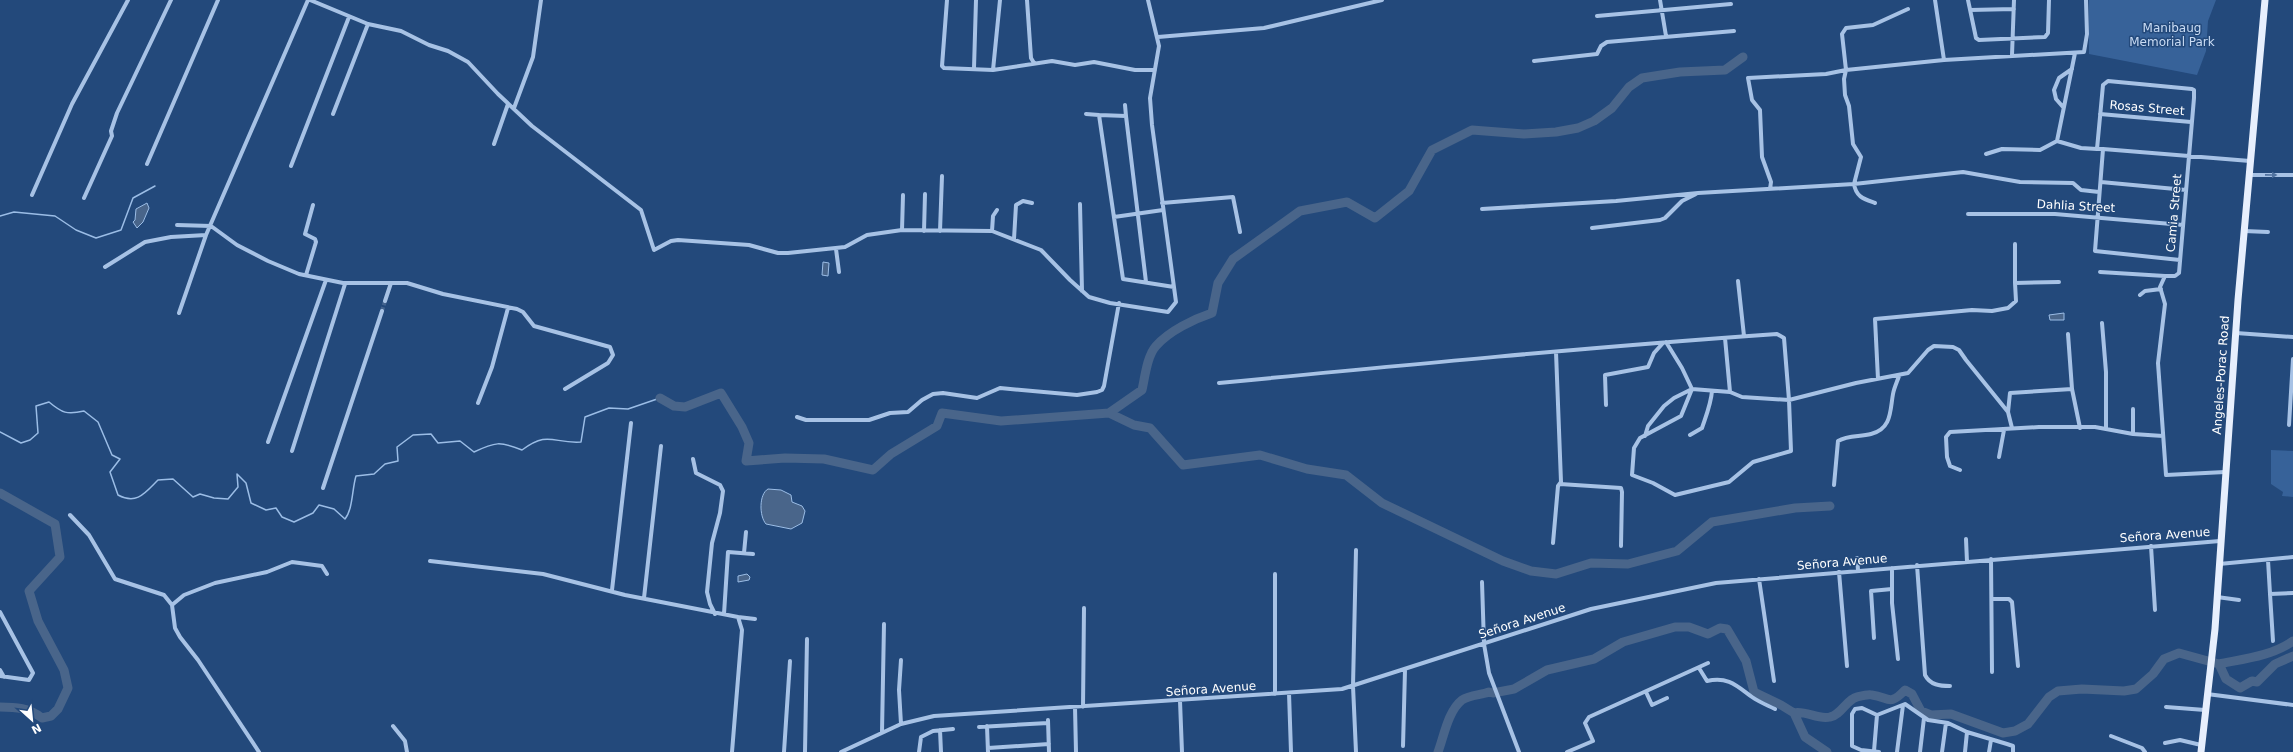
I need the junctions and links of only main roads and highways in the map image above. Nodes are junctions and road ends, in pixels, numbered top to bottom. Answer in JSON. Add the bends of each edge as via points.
{"nodes":[{"id":1,"x":2264,"y":0,"type":"edge"},
{"id":2,"x":2201,"y":748,"type":"edge"}],
"edges":[{"from":1,"to":2,"type":"main road","name":"Angeles-Porac Road","via":[[2243,230],[2217,596]]}]}
